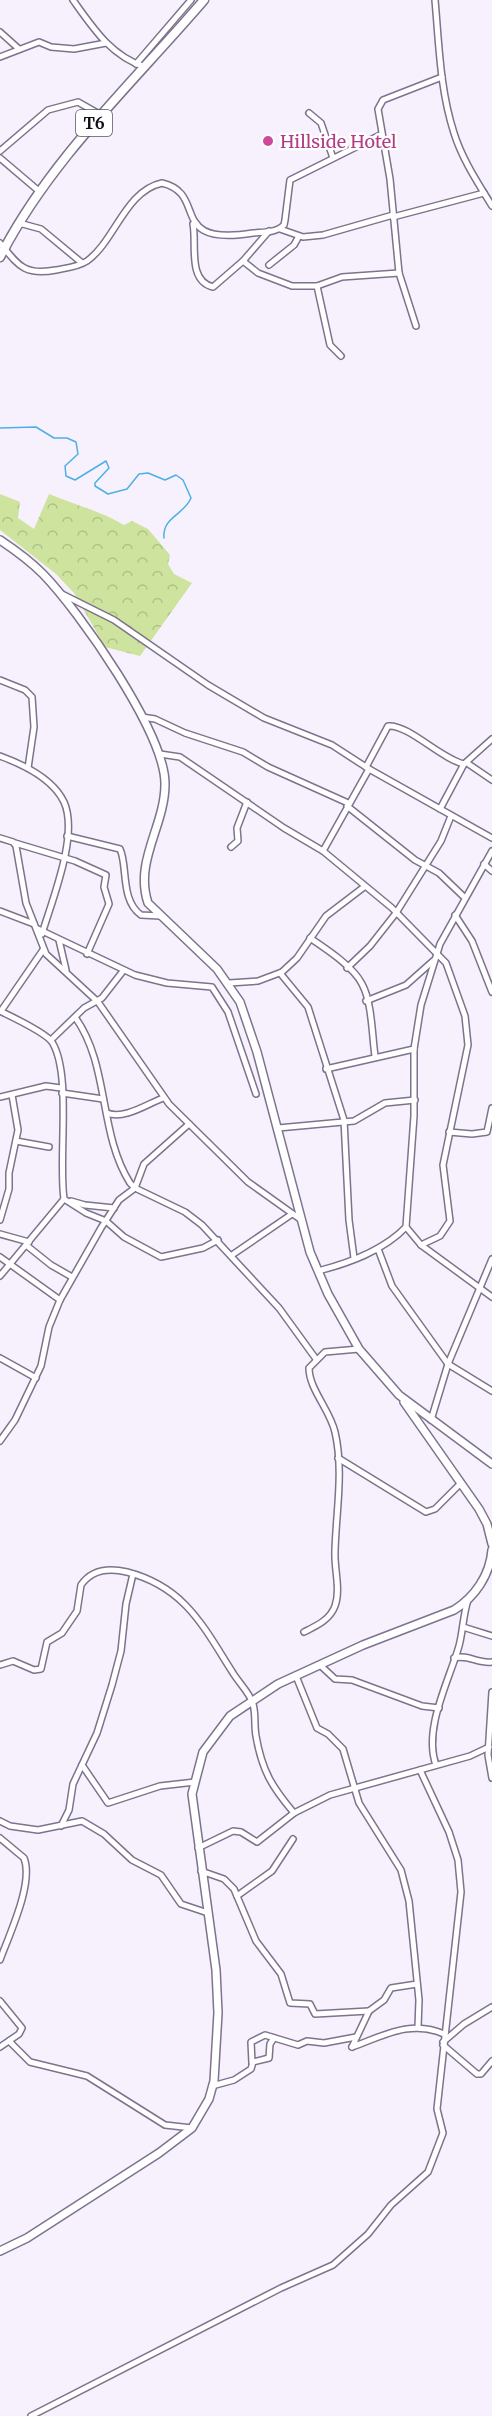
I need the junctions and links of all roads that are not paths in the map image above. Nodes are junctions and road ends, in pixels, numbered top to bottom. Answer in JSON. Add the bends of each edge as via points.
{"nodes":[{"id":1,"x":73,"y":0,"type":"edge"},
{"id":2,"x":190,"y":0,"type":"edge"},
{"id":3,"x":204,"y":0,"type":"edge"},
{"id":4,"x":435,"y":0,"type":"edge"},
{"id":5,"x":0,"y":32,"type":"edge"},
{"id":6,"x":106,"y":43,"type":"junction"},
{"id":7,"x":19,"y":49,"type":"junction"},
{"id":8,"x":0,"y":57,"type":"edge"},
{"id":9,"x":136,"y":64,"type":"junction"},
{"id":10,"x":146,"y":68,"type":"junction"},
{"id":11,"x":442,"y":77,"type":"junction"},
{"id":12,"x":309,"y":113,"type":"dead end"},
{"id":13,"x":101,"y":115,"type":"junction"},
{"id":14,"x":380,"y":135,"type":"junction"},
{"id":15,"x":0,"y":151,"type":"edge"},
{"id":16,"x":0,"y":158,"type":"edge"},
{"id":17,"x":333,"y":158,"type":"junction"},
{"id":18,"x":40,"y":192,"type":"junction"},
{"id":19,"x":484,"y":193,"type":"junction"},
{"id":20,"x":492,"y":206,"type":"edge"},
{"id":21,"x":393,"y":216,"type":"junction"},
{"id":22,"x":192,"y":219,"type":"junction"},
{"id":23,"x":19,"y":223,"type":"junction"},
{"id":24,"x":280,"y":229,"type":"junction"},
{"id":25,"x":270,"y":231,"type":"junction"},
{"id":26,"x":299,"y":236,"type":"junction"},
{"id":27,"x":1,"y":249,"type":"edge"},
{"id":28,"x":243,"y":261,"type":"junction"},
{"id":29,"x":82,"y":263,"type":"junction"},
{"id":30,"x":269,"y":265,"type":"dead end"},
{"id":31,"x":399,"y":273,"type":"junction"},
{"id":32,"x":317,"y":286,"type":"junction"},
{"id":33,"x":416,"y":326,"type":"dead end"},
{"id":34,"x":341,"y":356,"type":"dead end"},
{"id":35,"x":0,"y":540,"type":"edge"},
{"id":36,"x":61,"y":593,"type":"junction"},
{"id":37,"x":0,"y":680,"type":"edge"},
{"id":38,"x":142,"y":717,"type":"junction"},
{"id":39,"x":492,"y":740,"type":"edge"},
{"id":40,"x":486,"y":745,"type":"junction"},
{"id":41,"x":492,"y":750,"type":"edge"},
{"id":42,"x":160,"y":753,"type":"junction"},
{"id":43,"x":0,"y":756,"type":"edge"},
{"id":44,"x":466,"y":763,"type":"junction"},
{"id":45,"x":28,"y":768,"type":"junction"},
{"id":46,"x":368,"y":768,"type":"junction"},
{"id":47,"x":492,"y":780,"type":"edge"},
{"id":48,"x":247,"y":802,"type":"junction"},
{"id":49,"x":348,"y":805,"type":"junction"},
{"id":50,"x":440,"y":809,"type":"junction"},
{"id":51,"x":451,"y":816,"type":"junction"},
{"id":52,"x":67,"y":836,"type":"junction"},
{"id":53,"x":0,"y":838,"type":"edge"},
{"id":54,"x":492,"y":838,"type":"edge"},
{"id":55,"x":15,"y":843,"type":"junction"},
{"id":56,"x":231,"y":847,"type":"dead end"},
{"id":57,"x":323,"y":851,"type":"junction"},
{"id":58,"x":492,"y":851,"type":"edge"},
{"id":59,"x":64,"y":857,"type":"junction"},
{"id":60,"x":484,"y":864,"type":"junction"},
{"id":61,"x":424,"y":866,"type":"junction"},
{"id":62,"x":492,"y":871,"type":"edge"},
{"id":63,"x":364,"y":887,"type":"junction"},
{"id":64,"x":464,"y":897,"type":"junction"},
{"id":65,"x":0,"y":911,"type":"edge"},
{"id":66,"x":396,"y":913,"type":"junction"},
{"id":67,"x":455,"y":915,"type":"junction"},
{"id":68,"x":159,"y":916,"type":"junction"},
{"id":69,"x":35,"y":926,"type":"junction"},
{"id":70,"x":41,"y":935,"type":"junction"},
{"id":71,"x":310,"y":938,"type":"junction"},
{"id":72,"x":59,"y":940,"type":"junction"},
{"id":73,"x":43,"y":950,"type":"junction"},
{"id":74,"x":437,"y":951,"type":"junction"},
{"id":75,"x":87,"y":954,"type":"junction"},
{"id":76,"x":433,"y":960,"type":"junction"},
{"id":77,"x":347,"y":968,"type":"junction"},
{"id":78,"x":66,"y":971,"type":"junction"},
{"id":79,"x":123,"y":971,"type":"junction"},
{"id":80,"x":280,"y":973,"type":"junction"},
{"id":81,"x":230,"y":983,"type":"junction"},
{"id":82,"x":492,"y":992,"type":"edge"},
{"id":83,"x":366,"y":1000,"type":"junction"},
{"id":84,"x":98,"y":1002,"type":"junction"},
{"id":85,"x":0,"y":1011,"type":"edge"},
{"id":86,"x":75,"y":1017,"type":"junction"},
{"id":87,"x":51,"y":1040,"type":"junction"},
{"id":88,"x":414,"y":1049,"type":"junction"},
{"id":89,"x":375,"y":1056,"type":"junction"},
{"id":90,"x":326,"y":1069,"type":"junction"},
{"id":91,"x":61,"y":1090,"type":"junction"},
{"id":92,"x":255,"y":1094,"type":"dead end"},
{"id":93,"x":12,"y":1095,"type":"junction"},
{"id":94,"x":2,"y":1098,"type":"edge"},
{"id":95,"x":164,"y":1098,"type":"junction"},
{"id":96,"x":103,"y":1100,"type":"junction"},
{"id":97,"x":414,"y":1100,"type":"junction"},
{"id":98,"x":492,"y":1108,"type":"edge"},
{"id":99,"x":107,"y":1113,"type":"junction"},
{"id":100,"x":491,"y":1117,"type":"edge"},
{"id":101,"x":344,"y":1122,"type":"junction"},
{"id":102,"x":189,"y":1124,"type":"junction"},
{"id":103,"x":278,"y":1128,"type":"junction"},
{"id":104,"x":449,"y":1132,"type":"junction"},
{"id":105,"x":16,"y":1141,"type":"junction"},
{"id":106,"x":49,"y":1147,"type":"dead end"},
{"id":107,"x":135,"y":1188,"type":"junction"},
{"id":108,"x":65,"y":1199,"type":"junction"},
{"id":109,"x":114,"y":1208,"type":"junction"},
{"id":110,"x":292,"y":1214,"type":"junction"},
{"id":111,"x":300,"y":1219,"type":"junction"},
{"id":112,"x":0,"y":1220,"type":"edge"},
{"id":113,"x":106,"y":1221,"type":"junction"},
{"id":114,"x":406,"y":1227,"type":"junction"},
{"id":115,"x":0,"y":1234,"type":"edge"},
{"id":116,"x":218,"y":1240,"type":"junction"},
{"id":117,"x":27,"y":1244,"type":"junction"},
{"id":118,"x":421,"y":1245,"type":"junction"},
{"id":119,"x":378,"y":1249,"type":"junction"},
{"id":120,"x":231,"y":1256,"type":"junction"},
{"id":121,"x":0,"y":1257,"type":"edge"},
{"id":122,"x":354,"y":1258,"type":"junction"},
{"id":123,"x":492,"y":1259,"type":"edge"},
{"id":124,"x":11,"y":1263,"type":"junction"},
{"id":125,"x":318,"y":1270,"type":"junction"},
{"id":126,"x":0,"y":1276,"type":"edge"},
{"id":127,"x":72,"y":1277,"type":"junction"},
{"id":128,"x":480,"y":1290,"type":"junction"},
{"id":129,"x":492,"y":1297,"type":"edge"},
{"id":130,"x":60,"y":1300,"type":"junction"},
{"id":131,"x":359,"y":1349,"type":"junction"},
{"id":132,"x":0,"y":1358,"type":"edge"},
{"id":133,"x":316,"y":1359,"type":"junction"},
{"id":134,"x":448,"y":1364,"type":"junction"},
{"id":135,"x":36,"y":1378,"type":"junction"},
{"id":136,"x":492,"y":1391,"type":"edge"},
{"id":137,"x":399,"y":1395,"type":"junction"},
{"id":138,"x":431,"y":1420,"type":"junction"},
{"id":139,"x":0,"y":1441,"type":"edge"},
{"id":140,"x":338,"y":1458,"type":"junction"},
{"id":141,"x":492,"y":1464,"type":"edge"},
{"id":142,"x":461,"y":1483,"type":"junction"},
{"id":143,"x":490,"y":1526,"type":"edge"},
{"id":144,"x":492,"y":1544,"type":"edge"},
{"id":145,"x":492,"y":1550,"type":"edge"},
{"id":146,"x":133,"y":1574,"type":"junction"},
{"id":147,"x":468,"y":1600,"type":"junction"},
{"id":148,"x":464,"y":1627,"type":"junction"},
{"id":149,"x":304,"y":1632,"type":"dead end"},
{"id":150,"x":492,"y":1636,"type":"edge"},
{"id":151,"x":454,"y":1658,"type":"junction"},
{"id":152,"x":492,"y":1662,"type":"edge"},
{"id":153,"x":0,"y":1665,"type":"edge"},
{"id":154,"x":320,"y":1665,"type":"junction"},
{"id":155,"x":296,"y":1676,"type":"junction"},
{"id":156,"x":492,"y":1692,"type":"edge"},
{"id":157,"x":252,"y":1700,"type":"junction"},
{"id":158,"x":439,"y":1708,"type":"junction"},
{"id":159,"x":491,"y":1731,"type":"edge"},
{"id":160,"x":489,"y":1747,"type":"junction"},
{"id":161,"x":82,"y":1765,"type":"junction"},
{"id":162,"x":435,"y":1765,"type":"junction"},
{"id":163,"x":420,"y":1770,"type":"junction"},
{"id":164,"x":492,"y":1778,"type":"edge"},
{"id":165,"x":195,"y":1782,"type":"junction"},
{"id":166,"x":357,"y":1787,"type":"junction"},
{"id":167,"x":294,"y":1813,"type":"junction"},
{"id":168,"x":0,"y":1821,"type":"edge"},
{"id":169,"x":61,"y":1826,"type":"junction"},
{"id":170,"x":0,"y":1838,"type":"edge"},
{"id":171,"x":293,"y":1839,"type":"dead end"},
{"id":172,"x":198,"y":1848,"type":"junction"},
{"id":173,"x":201,"y":1871,"type":"junction"},
{"id":174,"x":237,"y":1896,"type":"junction"},
{"id":175,"x":208,"y":1913,"type":"junction"},
{"id":176,"x":0,"y":1960,"type":"edge"},
{"id":177,"x":417,"y":1984,"type":"junction"},
{"id":178,"x":0,"y":2001,"type":"edge"},
{"id":179,"x":492,"y":2007,"type":"edge"},
{"id":180,"x":369,"y":2011,"type":"junction"},
{"id":181,"x":418,"y":2027,"type":"junction"},
{"id":182,"x":444,"y":2034,"type":"junction"},
{"id":183,"x":356,"y":2037,"type":"junction"},
{"id":184,"x":274,"y":2038,"type":"junction"},
{"id":185,"x":9,"y":2041,"type":"junction"},
{"id":186,"x":443,"y":2043,"type":"junction"},
{"id":187,"x":0,"y":2047,"type":"edge"},
{"id":188,"x":492,"y":2061,"type":"edge"},
{"id":189,"x":252,"y":2063,"type":"junction"},
{"id":190,"x":212,"y":2085,"type":"junction"},
{"id":191,"x":192,"y":2128,"type":"junction"},
{"id":192,"x":0,"y":2251,"type":"edge"},
{"id":193,"x":31,"y":2416,"type":"edge"}],
"edges":[{"from":1,"to":6,"type":"street"},
{"from":2,"to":9,"type":"street"},
{"from":3,"to":10,"type":"highway","number":"T6"},
{"from":4,"to":11,"type":"street"},
{"from":5,"to":7,"type":"street"},
{"from":6,"to":7,"type":"street","via":[[74,49],[42,42]]},
{"from":6,"to":9,"type":"street"},
{"from":7,"to":8,"type":"street"},
{"from":9,"to":10,"type":"street"},
{"from":10,"to":13,"type":"highway","number":"T6"},
{"from":11,"to":14,"type":"street","via":[[379,103]]},
{"from":11,"to":19,"type":"street","via":[[454,134]]},
{"from":12,"to":17,"type":"street","via":[[321,123]]},
{"from":13,"to":15,"type":"street","via":[[78,102],[48,110]]},
{"from":13,"to":18,"type":"highway","number":"T6"},
{"from":14,"to":17,"type":"street"},
{"from":14,"to":21,"type":"street","via":[[390,178]]},
{"from":16,"to":18,"type":"street"},
{"from":17,"to":24,"type":"street","via":[[290,180],[285,220]]},
{"from":18,"to":23,"type":"highway","number":"T6"},
{"from":19,"to":20,"type":"street"},
{"from":19,"to":21,"type":"street"},
{"from":21,"to":26,"type":"street","via":[[323,235]]},
{"from":21,"to":31,"type":"street"},
{"from":22,"to":25,"type":"street","via":[[206,233],[218,236]]},
{"from":22,"to":28,"type":"street","via":[[195,268],[203,283],[217,285]]},
{"from":22,"to":29,"type":"street","via":[[180,192],[166,184],[152,186],[119,220],[101,247]]},
{"from":23,"to":27,"type":"highway","number":"T6"},
{"from":23,"to":29,"type":"street","via":[[41,229]]},
{"from":24,"to":25,"type":"street"},
{"from":24,"to":26,"type":"street"},
{"from":25,"to":28,"type":"street"},
{"from":26,"to":30,"type":"street","via":[[297,243]]},
{"from":27,"to":29,"type":"street","via":[[33,272]]},
{"from":28,"to":32,"type":"street","via":[[283,284]]},
{"from":31,"to":32,"type":"street","via":[[342,277]]},
{"from":31,"to":33,"type":"street"},
{"from":32,"to":34,"type":"street","via":[[330,345]]},
{"from":35,"to":36,"type":"main road","via":[[31,562]]},
{"from":36,"to":38,"type":"main road"},
{"from":36,"to":46,"type":"street","via":[[114,620],[208,685],[264,718],[317,737]]},
{"from":37,"to":45,"type":"street","via":[[32,697],[34,727]]},
{"from":38,"to":42,"type":"main road"},
{"from":38,"to":49,"type":"street","via":[[238,750]]},
{"from":39,"to":40,"type":"street"},
{"from":40,"to":41,"type":"street"},
{"from":40,"to":44,"type":"street"},
{"from":42,"to":48,"type":"street","via":[[180,757]]},
{"from":42,"to":68,"type":"main road","via":[[165,773],[163,805],[144,879],[148,903]]},
{"from":43,"to":45,"type":"street"},
{"from":44,"to":46,"type":"street","via":[[444,756],[391,726],[384,730]]},
{"from":44,"to":47,"type":"street"},
{"from":44,"to":50,"type":"street"},
{"from":45,"to":52,"type":"street","via":[[63,800]]},
{"from":46,"to":49,"type":"street"},
{"from":46,"to":50,"type":"street"},
{"from":48,"to":56,"type":"street","via":[[237,828],[238,840]]},
{"from":48,"to":57,"type":"street"},
{"from":49,"to":57,"type":"street"},
{"from":49,"to":61,"type":"street"},
{"from":50,"to":51,"type":"street"},
{"from":51,"to":54,"type":"street"},
{"from":51,"to":61,"type":"street","via":[[441,841]]},
{"from":52,"to":59,"type":"street"},
{"from":52,"to":68,"type":"street","via":[[120,849],[123,876],[133,905],[141,915]]},
{"from":53,"to":55,"type":"street"},
{"from":55,"to":59,"type":"street"},
{"from":55,"to":69,"type":"street","via":[[26,903]]},
{"from":57,"to":63,"type":"street"},
{"from":58,"to":60,"type":"street"},
{"from":59,"to":70,"type":"street"},
{"from":59,"to":75,"type":"street","via":[[106,876],[108,906]]},
{"from":60,"to":62,"type":"street"},
{"from":60,"to":64,"type":"street"},
{"from":61,"to":64,"type":"street","via":[[439,873]]},
{"from":61,"to":66,"type":"street"},
{"from":63,"to":66,"type":"street"},
{"from":63,"to":71,"type":"street","via":[[330,912]]},
{"from":64,"to":67,"type":"street"},
{"from":65,"to":69,"type":"street"},
{"from":66,"to":74,"type":"street"},
{"from":66,"to":77,"type":"street"},
{"from":67,"to":74,"type":"street"},
{"from":67,"to":82,"type":"street","via":[[472,941]]},
{"from":68,"to":81,"type":"main road"},
{"from":69,"to":70,"type":"street"},
{"from":70,"to":72,"type":"street"},
{"from":70,"to":73,"type":"street"},
{"from":71,"to":77,"type":"street"},
{"from":71,"to":80,"type":"street","via":[[297,958]]},
{"from":72,"to":75,"type":"street"},
{"from":72,"to":78,"type":"street"},
{"from":73,"to":78,"type":"street"},
{"from":73,"to":85,"type":"street"},
{"from":74,"to":76,"type":"street"},
{"from":74,"to":104,"type":"street","via":[[448,968],[468,1030]]},
{"from":75,"to":79,"type":"street"},
{"from":76,"to":83,"type":"street","via":[[406,986]]},
{"from":76,"to":88,"type":"street","via":[[418,1015]]},
{"from":77,"to":83,"type":"street","via":[[361,982]]},
{"from":78,"to":84,"type":"street"},
{"from":79,"to":84,"type":"street"},
{"from":79,"to":92,"type":"street","via":[[214,989],[228,1012]]},
{"from":80,"to":81,"type":"street","via":[[258,981]]},
{"from":80,"to":90,"type":"street","via":[[308,1007]]},
{"from":81,"to":103,"type":"main road","via":[[250,1027]]},
{"from":83,"to":89,"type":"street"},
{"from":84,"to":86,"type":"street"},
{"from":84,"to":95,"type":"street"},
{"from":85,"to":87,"type":"street"},
{"from":86,"to":87,"type":"street"},
{"from":86,"to":96,"type":"street","via":[[93,1053]]},
{"from":87,"to":91,"type":"street"},
{"from":88,"to":89,"type":"street"},
{"from":88,"to":97,"type":"street"},
{"from":89,"to":90,"type":"street"},
{"from":90,"to":101,"type":"street"},
{"from":91,"to":93,"type":"street","via":[[46,1086]]},
{"from":91,"to":96,"type":"street"},
{"from":91,"to":108,"type":"street"},
{"from":93,"to":94,"type":"street"},
{"from":93,"to":105,"type":"street"},
{"from":95,"to":99,"type":"street","via":[[126,1113]]},
{"from":95,"to":102,"type":"street"},
{"from":96,"to":99,"type":"street"},
{"from":97,"to":101,"type":"street","via":[[385,1103],[360,1119]]},
{"from":97,"to":114,"type":"street"},
{"from":98,"to":100,"type":"street"},
{"from":99,"to":107,"type":"street","via":[[119,1161]]},
{"from":100,"to":104,"type":"street","via":[[487,1132]]},
{"from":101,"to":103,"type":"street"},
{"from":101,"to":122,"type":"street"},
{"from":102,"to":107,"type":"street","via":[[144,1164]]},
{"from":102,"to":110,"type":"street","via":[[248,1182]]},
{"from":103,"to":111,"type":"main road"},
{"from":104,"to":118,"type":"street","via":[[443,1170],[450,1221],[440,1236]]},
{"from":105,"to":106,"type":"street"},
{"from":105,"to":112,"type":"street"},
{"from":107,"to":109,"type":"street"},
{"from":107,"to":116,"type":"street","via":[[194,1218]]},
{"from":108,"to":109,"type":"street","via":[[85,1206]]},
{"from":108,"to":113,"type":"street"},
{"from":108,"to":117,"type":"street"},
{"from":109,"to":113,"type":"street"},
{"from":110,"to":111,"type":"street"},
{"from":110,"to":120,"type":"street"},
{"from":111,"to":125,"type":"main road"},
{"from":113,"to":116,"type":"street","via":[[124,1238],[163,1257],[203,1248]]},
{"from":113,"to":127,"type":"street"},
{"from":114,"to":118,"type":"street"},
{"from":114,"to":119,"type":"street"},
{"from":115,"to":117,"type":"street"},
{"from":116,"to":120,"type":"street"},
{"from":117,"to":124,"type":"street"},
{"from":117,"to":127,"type":"street"},
{"from":118,"to":128,"type":"street"},
{"from":119,"to":122,"type":"street"},
{"from":119,"to":134,"type":"street","via":[[393,1286]]},
{"from":120,"to":133,"type":"street","via":[[281,1310]]},
{"from":121,"to":124,"type":"street"},
{"from":122,"to":125,"type":"street"},
{"from":123,"to":128,"type":"street"},
{"from":124,"to":126,"type":"street"},
{"from":124,"to":130,"type":"street"},
{"from":125,"to":131,"type":"main road"},
{"from":127,"to":130,"type":"street"},
{"from":128,"to":129,"type":"street"},
{"from":128,"to":134,"type":"street"},
{"from":130,"to":135,"type":"street"},
{"from":131,"to":133,"type":"street","via":[[325,1352]]},
{"from":131,"to":137,"type":"main road"},
{"from":132,"to":135,"type":"street"},
{"from":133,"to":140,"type":"street","via":[[309,1371],[333,1428]]},
{"from":134,"to":136,"type":"street"},
{"from":134,"to":138,"type":"street"},
{"from":135,"to":139,"type":"street"},
{"from":137,"to":138,"type":"main road"},
{"from":137,"to":142,"type":"main road"},
{"from":138,"to":141,"type":"main road"},
{"from":140,"to":142,"type":"street","via":[[426,1512],[435,1509]]},
{"from":140,"to":149,"type":"street","via":[[336,1600],[327,1618]]},
{"from":142,"to":143,"type":"main road"},
{"from":143,"to":144,"type":"main road"},
{"from":145,"to":147,"type":"main road","via":[[484,1577]]},
{"from":146,"to":153,"type":"street","via":[[104,1570],[83,1581],[77,1611],[62,1633],[47,1642],[38,1671],[18,1661]]},
{"from":146,"to":157,"type":"street","via":[[167,1587],[181,1600]]},
{"from":146,"to":161,"type":"street","via":[[121,1651],[97,1733]]},
{"from":147,"to":148,"type":"street"},
{"from":147,"to":154,"type":"main road","via":[[454,1610]]},
{"from":148,"to":150,"type":"street"},
{"from":148,"to":151,"type":"street"},
{"from":151,"to":152,"type":"street","via":[[465,1656]]},
{"from":151,"to":158,"type":"street"},
{"from":154,"to":155,"type":"main road"},
{"from":154,"to":158,"type":"street","via":[[335,1679],[352,1680],[422,1706]]},
{"from":155,"to":157,"type":"main road"},
{"from":155,"to":166,"type":"street","via":[[314,1723],[343,1749]]},
{"from":156,"to":159,"type":"street"},
{"from":157,"to":165,"type":"main road","via":[[230,1716],[204,1752]]},
{"from":157,"to":167,"type":"street","via":[[255,1733],[264,1765],[275,1791]]},
{"from":158,"to":162,"type":"street","via":[[432,1736]]},
{"from":159,"to":160,"type":"street"},
{"from":160,"to":162,"type":"street"},
{"from":160,"to":164,"type":"street"},
{"from":161,"to":165,"type":"street","via":[[108,1803],[160,1786]]},
{"from":161,"to":169,"type":"street"},
{"from":162,"to":163,"type":"street"},
{"from":163,"to":166,"type":"street"},
{"from":163,"to":182,"type":"street","via":[[449,1832],[460,1872],[459,1924]]},
{"from":165,"to":172,"type":"main road","via":[[192,1794]]},
{"from":166,"to":167,"type":"street"},
{"from":166,"to":177,"type":"street","via":[[362,1808],[401,1870],[409,1901]]},
{"from":167,"to":172,"type":"street","via":[[257,1842],[233,1831]]},
{"from":168,"to":169,"type":"street","via":[[25,1829]]},
{"from":169,"to":175,"type":"street","via":[[78,1821],[96,1828],[128,1858],[165,1878],[181,1904]]},
{"from":170,"to":176,"type":"street","via":[[24,1858],[26,1871],[15,1922]]},
{"from":171,"to":174,"type":"street","via":[[272,1871]]},
{"from":172,"to":173,"type":"main road"},
{"from":173,"to":174,"type":"street","via":[[224,1879]]},
{"from":173,"to":175,"type":"main road"},
{"from":174,"to":180,"type":"street","via":[[256,1941],[281,1974],[290,2003],[310,2004],[315,2014]]},
{"from":175,"to":190,"type":"main road","via":[[218,2013]]},
{"from":177,"to":180,"type":"street","via":[[393,1986],[384,2000]]},
{"from":177,"to":181,"type":"street"},
{"from":178,"to":185,"type":"street","via":[[22,2028]]},
{"from":179,"to":186,"type":"street"},
{"from":180,"to":183,"type":"street"},
{"from":181,"to":182,"type":"street"},
{"from":181,"to":183,"type":"street","via":[[352,2047]]},
{"from":182,"to":186,"type":"street"},
{"from":183,"to":184,"type":"street","via":[[298,2045]]},
{"from":184,"to":189,"type":"street","via":[[270,2057]]},
{"from":184,"to":189,"type":"street","via":[[265,2035],[251,2042]]},
{"from":185,"to":187,"type":"street"},
{"from":185,"to":191,"type":"street","via":[[30,2062],[87,2076],[165,2125]]},
{"from":186,"to":188,"type":"street","via":[[477,2074]]},
{"from":186,"to":193,"type":"street","via":[[437,2109],[443,2133],[431,2166],[421,2181],[391,2205],[348,2253],[320,2272],[281,2288]]},
{"from":189,"to":190,"type":"street","via":[[251,2069],[234,2080]]},
{"from":190,"to":191,"type":"main road","via":[[205,2110]]},
{"from":191,"to":192,"type":"main road","via":[[78,2206]]}]}
